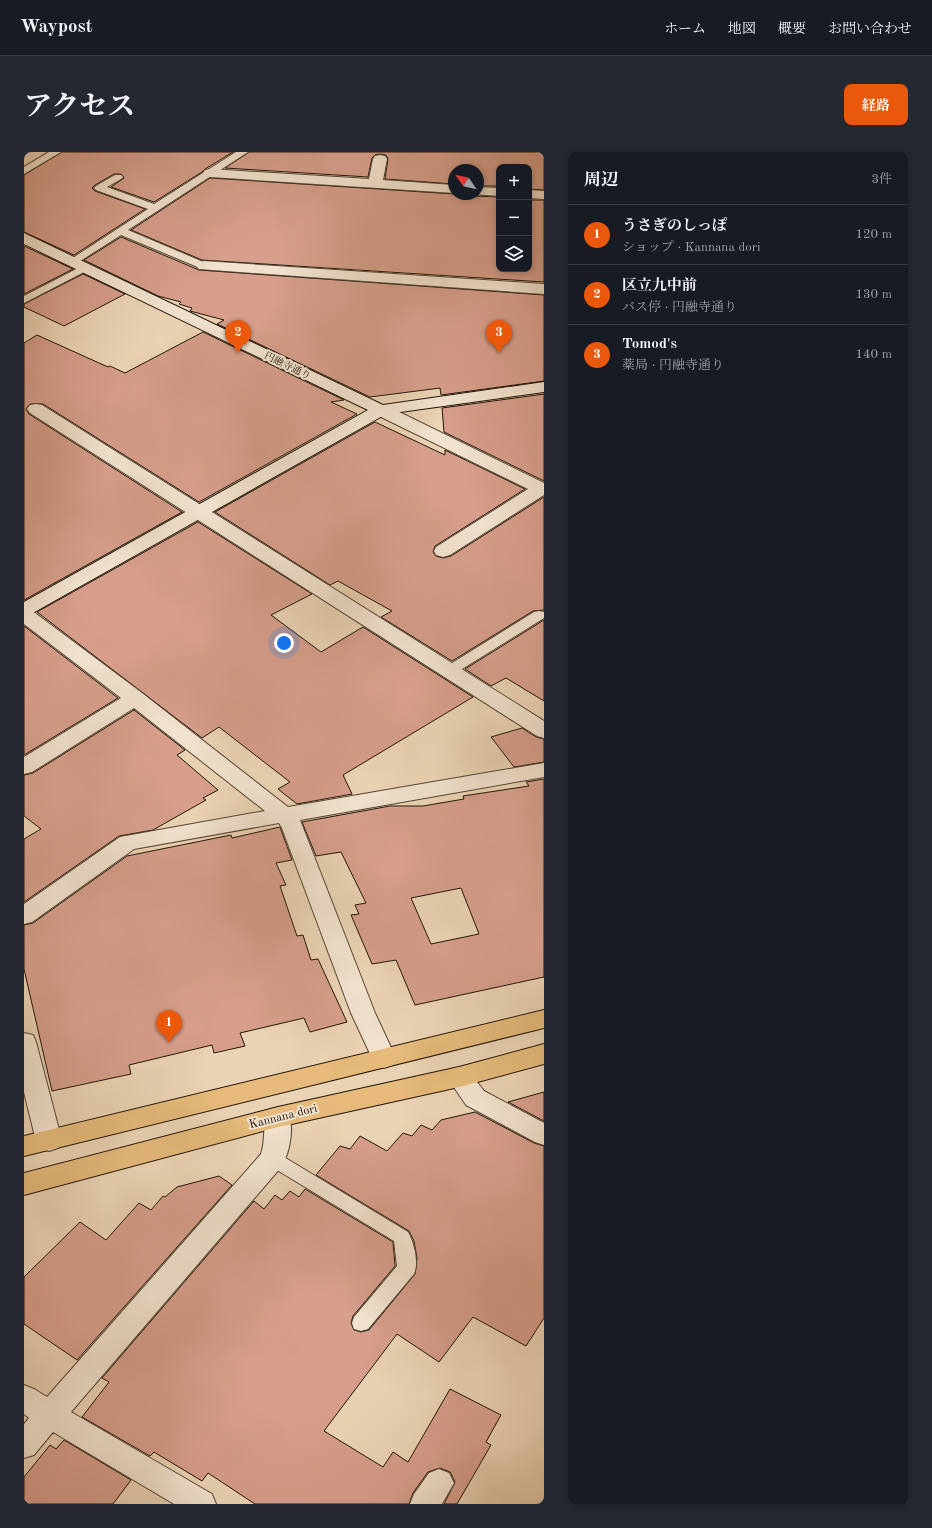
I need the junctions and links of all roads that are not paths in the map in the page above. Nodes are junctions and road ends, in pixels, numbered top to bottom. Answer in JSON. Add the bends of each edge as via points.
{"nodes":[{"id":1,"x":56,"y":152,"type":"edge"},
{"id":2,"x":243,"y":152,"type":"edge"},
{"id":3,"x":380,"y":159,"type":"dead end"},
{"id":4,"x":24,"y":171,"type":"edge"},
{"id":5,"x":210,"y":173,"type":"junction"},
{"id":6,"x":118,"y":177,"type":"dead end"},
{"id":7,"x":375,"y":185,"type":"junction"},
{"id":8,"x":448,"y":189,"type":"edge"},
{"id":9,"x":484,"y":191,"type":"edge"},
{"id":10,"x":496,"y":192,"type":"edge"},
{"id":11,"x":532,"y":194,"type":"edge"},
{"id":12,"x":544,"y":195,"type":"edge"},
{"id":13,"x":155,"y":208,"type":"junction"},
{"id":14,"x":120,"y":231,"type":"junction"},
{"id":15,"x":24,"y":238,"type":"edge"},
{"id":16,"x":80,"y":264,"type":"junction"},
{"id":17,"x":204,"y":266,"type":"joint"},
{"id":18,"x":544,"y":289,"type":"edge"},
{"id":19,"x":24,"y":300,"type":"edge"},
{"id":20,"x":544,"y":387,"type":"edge"},
{"id":21,"x":36,"y":409,"type":"dead end"},
{"id":22,"x":381,"y":410,"type":"junction"},
{"id":23,"x":540,"y":486,"type":"edge"},
{"id":24,"x":199,"y":513,"type":"junction"},
{"id":25,"x":443,"y":551,"type":"dead end"},
{"id":26,"x":24,"y":610,"type":"edge"},
{"id":27,"x":24,"y":614,"type":"edge"},
{"id":28,"x":539,"y":615,"type":"dead end"},
{"id":29,"x":449,"y":671,"type":"junction"},
{"id":30,"x":135,"y":698,"type":"junction"},
{"id":31,"x":544,"y":731,"type":"edge"},
{"id":32,"x":24,"y":767,"type":"edge"},
{"id":33,"x":544,"y":770,"type":"edge"},
{"id":34,"x":284,"y":814,"type":"junction"},
{"id":35,"x":24,"y":916,"type":"edge"},
{"id":36,"x":544,"y":1019,"type":"edge"},
{"id":37,"x":24,"y":1042,"type":"edge"},
{"id":38,"x":544,"y":1054,"type":"edge"},
{"id":39,"x":384,"y":1058,"type":"junction"},
{"id":40,"x":459,"y":1077,"type":"junction"},
{"id":41,"x":278,"y":1117,"type":"junction"},
{"id":42,"x":544,"y":1135,"type":"edge"},
{"id":43,"x":49,"y":1140,"type":"junction"},
{"id":44,"x":24,"y":1146,"type":"edge"},
{"id":45,"x":273,"y":1160,"type":"junction"},
{"id":46,"x":24,"y":1184,"type":"edge"},
{"id":47,"x":361,"y":1323,"type":"dead end"},
{"id":48,"x":24,"y":1398,"type":"edge"},
{"id":49,"x":50,"y":1415,"type":"junction"},
{"id":50,"x":24,"y":1445,"type":"edge"},
{"id":51,"x":201,"y":1504,"type":"edge"}],
"edges":[{"from":1,"to":4,"type":"lane"},
{"from":2,"to":5,"type":"lane"},
{"from":3,"to":7,"type":"street"},
{"from":5,"to":7,"type":"street"},
{"from":5,"to":13,"type":"lane"},
{"from":6,"to":13,"type":"lane","via":[[99,188]]},
{"from":7,"to":8,"type":"street"},
{"from":9,"to":10,"type":"street"},
{"from":11,"to":12,"type":"street"},
{"from":13,"to":14,"type":"lane"},
{"from":14,"to":16,"type":"lane"},
{"from":14,"to":17,"type":"lane"},
{"from":15,"to":16,"type":"street","name":"円融寺通り"},
{"from":16,"to":19,"type":"lane"},
{"from":16,"to":22,"type":"street","name":"円融寺通り"},
{"from":17,"to":18,"type":"street"},
{"from":20,"to":22,"type":"street"},
{"from":21,"to":24,"type":"street"},
{"from":22,"to":23,"type":"street","name":"円融寺通り"},
{"from":22,"to":24,"type":"street"},
{"from":23,"to":25,"type":"street"},
{"from":24,"to":26,"type":"street"},
{"from":24,"to":29,"type":"street"},
{"from":27,"to":30,"type":"street"},
{"from":28,"to":29,"type":"lane"},
{"from":29,"to":31,"type":"street"},
{"from":30,"to":32,"type":"street"},
{"from":30,"to":34,"type":"street"},
{"from":33,"to":34,"type":"street"},
{"from":34,"to":35,"type":"street","via":[[128,842]]},
{"from":34,"to":39,"type":"street","via":[[292,825],[363,1012]]},
{"from":36,"to":39,"type":"main road"},
{"from":37,"to":43,"type":"street"},
{"from":38,"to":40,"type":"main road","name":"Kannana dori"},
{"from":39,"to":43,"type":"main road"},
{"from":40,"to":41,"type":"main road","name":"Kannana dori"},
{"from":40,"to":42,"type":"street","via":[[475,1098]]},
{"from":41,"to":45,"type":"street","via":[[278,1145]]},
{"from":41,"to":46,"type":"main road","name":"Kannana dori"},
{"from":43,"to":44,"type":"main road"},
{"from":45,"to":47,"type":"lane","via":[[402,1237],[407,1268]]},
{"from":45,"to":49,"type":"street"},
{"from":48,"to":49,"type":"street"},
{"from":49,"to":50,"type":"street"},
{"from":49,"to":51,"type":"street"}]}
